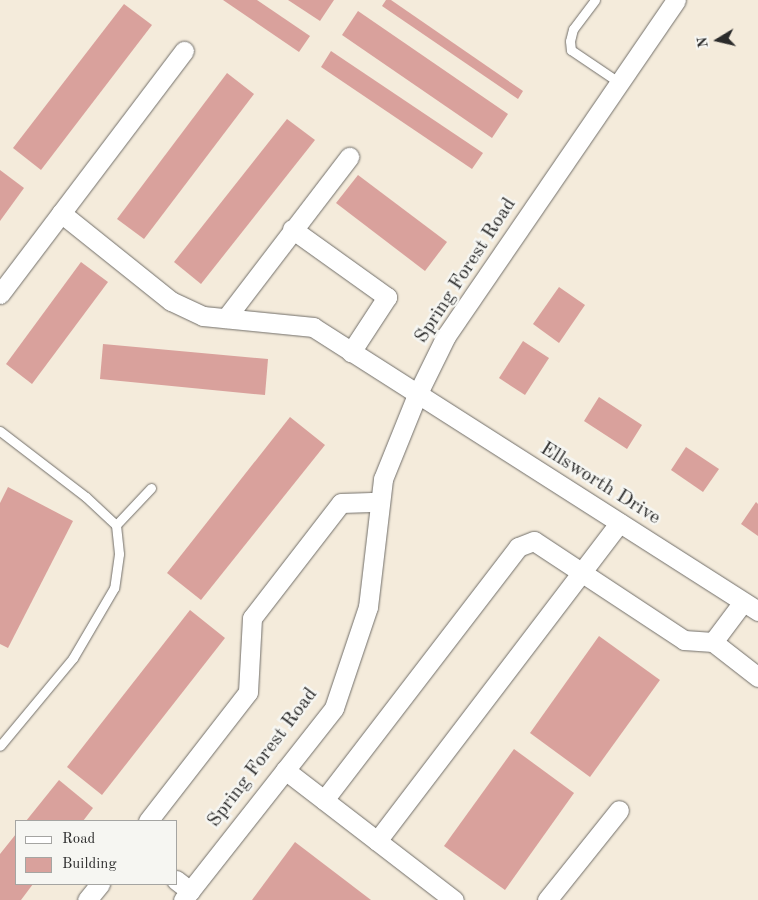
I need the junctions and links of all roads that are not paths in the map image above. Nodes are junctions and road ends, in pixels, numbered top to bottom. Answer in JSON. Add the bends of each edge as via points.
{"nodes":[{"id":1,"x":595,"y":0,"type":"edge"},
{"id":2,"x":676,"y":0,"type":"edge"},
{"id":3,"x":184,"y":51,"type":"dead end"},
{"id":4,"x":620,"y":83,"type":"junction"},
{"id":5,"x":349,"y":157,"type":"dead end"},
{"id":6,"x":61,"y":213,"type":"junction"},
{"id":7,"x":292,"y":229,"type":"junction"},
{"id":8,"x":0,"y":294,"type":"edge"},
{"id":9,"x":226,"y":318,"type":"junction"},
{"id":10,"x":351,"y":352,"type":"junction"},
{"id":11,"x":417,"y":395,"type":"junction"},
{"id":12,"x":0,"y":431,"type":"edge"},
{"id":13,"x":150,"y":488,"type":"dead end"},
{"id":14,"x":379,"y":502,"type":"junction"},
{"id":15,"x":618,"y":523,"type":"junction"},
{"id":16,"x":116,"y":525,"type":"junction"},
{"id":17,"x":581,"y":572,"type":"junction"},
{"id":18,"x":751,"y":607,"type":"edge"},
{"id":19,"x":713,"y":642,"type":"junction"},
{"id":20,"x":758,"y":677,"type":"edge"},
{"id":21,"x":0,"y":746,"type":"edge"},
{"id":22,"x":285,"y":770,"type":"junction"},
{"id":23,"x":324,"y":800,"type":"junction"},
{"id":24,"x":619,"y":810,"type":"dead end"},
{"id":25,"x":149,"y":820,"type":"edge"},
{"id":26,"x":377,"y":841,"type":"junction"},
{"id":27,"x":99,"y":885,"type":"edge"},
{"id":28,"x":183,"y":890,"type":"edge"},
{"id":29,"x":88,"y":900,"type":"edge"},
{"id":30,"x":454,"y":900,"type":"edge"},
{"id":31,"x":547,"y":900,"type":"edge"}],
"edges":[{"from":1,"to":4,"type":"lane","via":[[573,29],[571,50]]},
{"from":2,"to":4,"type":"street","name":"Spring Forest Road"},
{"from":3,"to":6,"type":"street"},
{"from":4,"to":11,"type":"street","name":"Spring Forest Road","via":[[446,336]]},
{"from":5,"to":7,"type":"street"},
{"from":6,"to":8,"type":"street"},
{"from":6,"to":9,"type":"street","name":"Ellsworth Drive","via":[[171,301],[203,316]]},
{"from":7,"to":9,"type":"street"},
{"from":7,"to":10,"type":"street","via":[[387,297]]},
{"from":9,"to":10,"type":"street","name":"Ellsworth Drive","via":[[312,327]]},
{"from":10,"to":11,"type":"street","name":"Ellsworth Drive"},
{"from":11,"to":14,"type":"street","name":"Spring Forest Road","via":[[383,478]]},
{"from":11,"to":15,"type":"street","name":"Ellsworth Drive"},
{"from":12,"to":16,"type":"lane"},
{"from":13,"to":16,"type":"lane"},
{"from":14,"to":22,"type":"street","name":"Spring Forest Road","via":[[368,607],[334,708]]},
{"from":14,"to":25,"type":"street","via":[[341,503],[252,618],[248,692]]},
{"from":15,"to":17,"type":"street"},
{"from":15,"to":18,"type":"street","name":"Ellsworth Drive"},
{"from":16,"to":21,"type":"lane","via":[[119,554],[114,588],[73,658]]},
{"from":17,"to":19,"type":"street","via":[[684,640]]},
{"from":17,"to":23,"type":"street","via":[[534,541],[518,547]]},
{"from":17,"to":26,"type":"street"},
{"from":18,"to":19,"type":"street"},
{"from":19,"to":20,"type":"street"},
{"from":22,"to":23,"type":"street"},
{"from":22,"to":28,"type":"street","name":"Spring Forest Road"},
{"from":23,"to":26,"type":"street"},
{"from":24,"to":31,"type":"street"},
{"from":26,"to":30,"type":"street"},
{"from":27,"to":29,"type":"street"}]}
